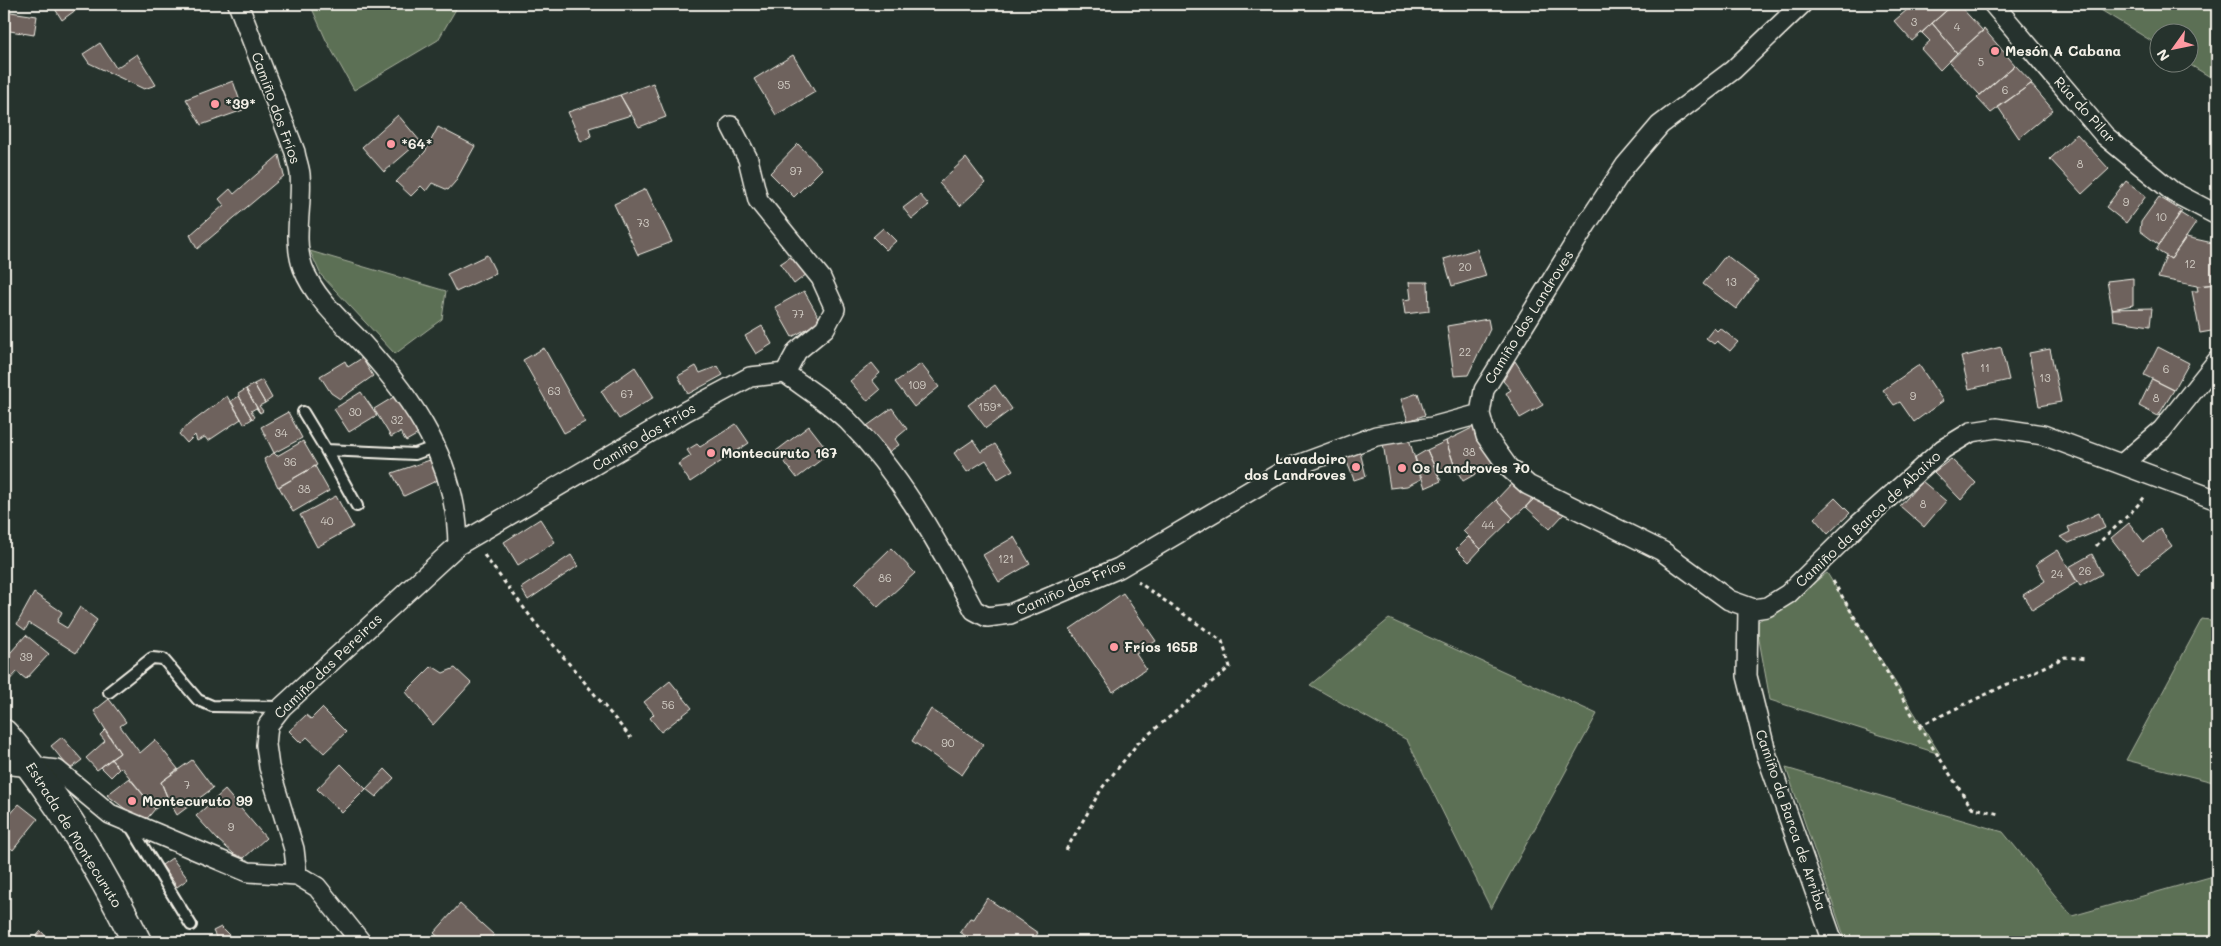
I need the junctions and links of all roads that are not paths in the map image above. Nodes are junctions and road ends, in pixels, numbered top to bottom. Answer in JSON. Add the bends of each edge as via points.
{"nodes":[{"id":1,"x":238,"y":4,"type":"edge"},
{"id":2,"x":1802,"y":4,"type":"edge"},
{"id":3,"x":1993,"y":4,"type":"edge"},
{"id":4,"x":731,"y":126,"type":"dead end"},
{"id":5,"x":2217,"y":215,"type":"edge"},
{"id":6,"x":2217,"y":361,"type":"edge"},
{"id":7,"x":784,"y":373,"type":"junction"},
{"id":8,"x":303,"y":412,"type":"dead end"},
{"id":9,"x":1480,"y":414,"type":"junction"},
{"id":10,"x":436,"y":446,"type":"junction"},
{"id":11,"x":326,"y":450,"type":"junction"},
{"id":12,"x":2122,"y":464,"type":"junction"},
{"id":13,"x":2217,"y":500,"type":"edge"},
{"id":14,"x":357,"y":506,"type":"dead end"},
{"id":15,"x":458,"y":545,"type":"junction"},
{"id":16,"x":1748,"y":607,"type":"junction"},
{"id":17,"x":109,"y":692,"type":"dead end"},
{"id":18,"x":282,"y":707,"type":"junction"},
{"id":19,"x":4,"y":734,"type":"edge"},
{"id":20,"x":4,"y":764,"type":"edge"},
{"id":21,"x":32,"y":766,"type":"junction"},
{"id":22,"x":128,"y":822,"type":"junction"},
{"id":23,"x":297,"y":875,"type":"junction"},
{"id":24,"x":191,"y":925,"type":"dead end"},
{"id":25,"x":137,"y":942,"type":"edge"},
{"id":26,"x":360,"y":942,"type":"edge"},
{"id":27,"x":1833,"y":942,"type":"edge"}],
"edges":[{"from":1,"to":10,"type":"street","name":"Camiño dos Fríos","via":[[295,152],[300,174],[303,268],[322,301],[384,368],[426,426]]},
{"from":2,"to":9,"type":"street","name":"Camiño dos Landroves","via":[[1733,70],[1660,125],[1625,166],[1484,390]]},
{"from":3,"to":5,"type":"street","name":"Rúa do Pilar","via":[[2105,136],[2173,192]]},
{"from":4,"to":7,"type":"street","via":[[748,159],[758,200],[821,278],[835,309],[825,328],[797,351]]},
{"from":6,"to":12,"type":"street","via":[[2162,430]]},
{"from":7,"to":9,"type":"street","name":"Camiño dos Fríos","via":[[847,420],[894,473],[929,527],[974,610],[987,617],[1010,614],[1119,568],[1286,469],[1376,436],[1432,427]]},
{"from":7,"to":15,"type":"street","name":"Camiño dos Fríos","via":[[750,377]]},
{"from":8,"to":11,"type":"lane"},
{"from":9,"to":16,"type":"street","name":"Camiño dos Landroves","via":[[1486,436],[1508,467],[1528,485],[1662,551],[1728,600]]},
{"from":10,"to":11,"type":"lane","via":[[415,454]]},
{"from":10,"to":15,"type":"street","name":"Camiño dos Fríos","via":[[457,516]]},
{"from":11,"to":14,"type":"lane"},
{"from":12,"to":13,"type":"street","name":"Camiño da Barca de Abaixo"},
{"from":12,"to":16,"type":"street","name":"Camiño da Barca de Abaixo","via":[[2043,435],[1997,428],[1971,432],[1943,449],[1859,524],[1788,594],[1767,607]]},
{"from":15,"to":18,"type":"street","name":"Camiño das Pereiras"},
{"from":16,"to":27,"type":"street","name":"Camiño da Barca de Arriba","via":[[1746,676],[1767,756]]},
{"from":17,"to":18,"type":"lane","via":[[152,658],[162,659],[198,700],[212,706]]},
{"from":18,"to":23,"type":"street","name":"Camiño das Pereiras","via":[[268,725],[266,745],[269,767],[294,849]]},
{"from":19,"to":21,"type":"main road","name":"Estrada de Montecuruto"},
{"from":20,"to":21,"type":"street"},
{"from":21,"to":22,"type":"street","via":[[57,770],[110,814]]},
{"from":21,"to":25,"type":"main road","name":"Estrada de Montecuruto","via":[[111,891]]},
{"from":22,"to":23,"type":"street","via":[[248,872]]},
{"from":22,"to":24,"type":"lane"},
{"from":23,"to":26,"type":"street","via":[[317,887]]}]}
